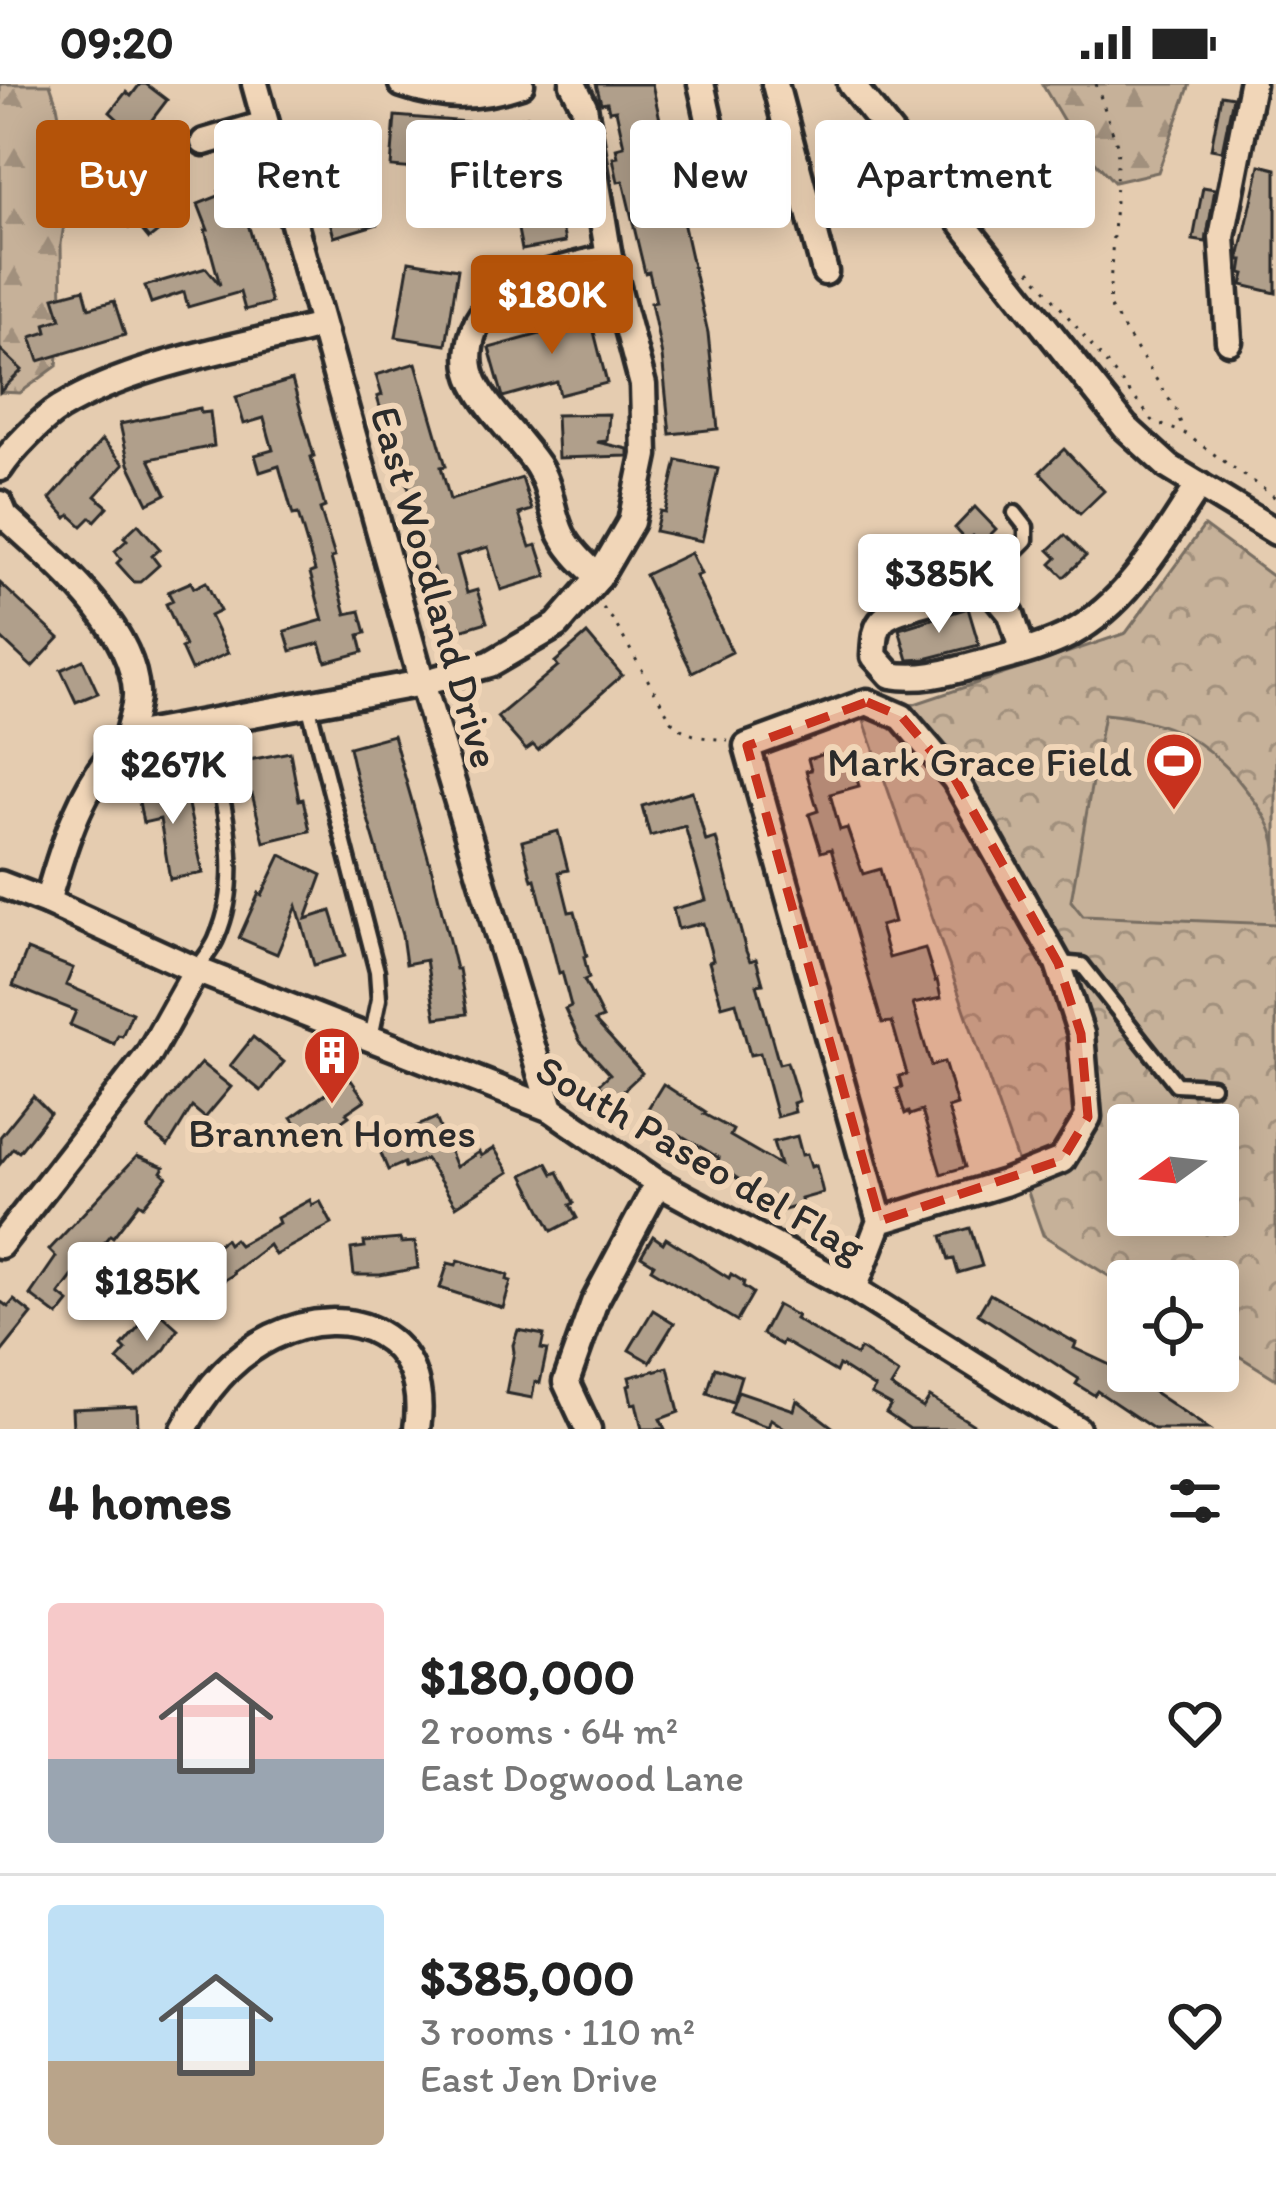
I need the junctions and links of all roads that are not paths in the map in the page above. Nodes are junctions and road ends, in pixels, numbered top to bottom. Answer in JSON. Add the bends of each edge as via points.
{"nodes":[{"id":1,"x":255,"y":84,"type":"edge"},
{"id":2,"x":402,"y":84,"type":"edge"},
{"id":3,"x":521,"y":84,"type":"edge"},
{"id":4,"x":573,"y":84,"type":"edge"},
{"id":5,"x":701,"y":84,"type":"edge"},
{"id":6,"x":776,"y":84,"type":"edge"},
{"id":7,"x":850,"y":84,"type":"edge"},
{"id":8,"x":1252,"y":84,"type":"edge"},
{"id":9,"x":265,"y":120,"type":"edge"},
{"id":10,"x":214,"y":139,"type":"edge"},
{"id":11,"x":204,"y":142,"type":"dead end"},
{"id":12,"x":797,"y":164,"type":"junction"},
{"id":13,"x":294,"y":228,"type":"edge"},
{"id":14,"x":609,"y":257,"type":"junction"},
{"id":15,"x":825,"y":272,"type":"dead end"},
{"id":16,"x":321,"y":326,"type":"junction"},
{"id":17,"x":1228,"y":341,"type":"dead end"},
{"id":18,"x":0,"y":468,"type":"edge"},
{"id":19,"x":1199,"y":485,"type":"junction"},
{"id":20,"x":0,"y":504,"type":"edge"},
{"id":21,"x":1015,"y":513,"type":"dead end"},
{"id":22,"x":1276,"y":532,"type":"edge"},
{"id":23,"x":593,"y":585,"type":"junction"},
{"id":24,"x":988,"y":586,"type":"junction"},
{"id":25,"x":1023,"y":652,"type":"junction"},
{"id":26,"x":422,"y":682,"type":"junction"},
{"id":27,"x":308,"y":704,"type":"junction"},
{"id":28,"x":206,"y":723,"type":"junction"},
{"id":29,"x":127,"y":737,"type":"junction"},
{"id":30,"x":0,"y":884,"type":"edge"},
{"id":31,"x":47,"y":902,"type":"junction"},
{"id":32,"x":1058,"y":963,"type":"junction"},
{"id":33,"x":196,"y":970,"type":"junction"},
{"id":34,"x":370,"y":1038,"type":"junction"},
{"id":35,"x":1212,"y":1086,"type":"dead end"},
{"id":36,"x":551,"y":1109,"type":"junction"},
{"id":37,"x":658,"y":1183,"type":"junction"},
{"id":38,"x":880,"y":1221,"type":"junction"},
{"id":39,"x":0,"y":1245,"type":"edge"},
{"id":40,"x":854,"y":1289,"type":"junction"},
{"id":41,"x":184,"y":1429,"type":"edge"},
{"id":42,"x":416,"y":1429,"type":"edge"},
{"id":43,"x":588,"y":1429,"type":"edge"},
{"id":44,"x":1077,"y":1429,"type":"edge"}],
"edges":[{"from":1,"to":9,"type":"street","name":"East Woodland Drive"},
{"from":2,"to":3,"type":"street","via":[[450,97]]},
{"from":4,"to":14,"type":"street","via":[[584,106]]},
{"from":5,"to":12,"type":"street","via":[[728,166],[760,173]]},
{"from":6,"to":12,"type":"street"},
{"from":7,"to":19,"type":"street","via":[[1125,428]]},
{"from":8,"to":17,"type":"street","via":[[1222,237]]},
{"from":10,"to":11,"type":"street"},
{"from":12,"to":15,"type":"street"},
{"from":13,"to":16,"type":"street","name":"East Woodland Drive"},
{"from":14,"to":23,"type":"street","via":[[643,385],[645,455],[631,522]]},
{"from":14,"to":23,"type":"street","via":[[515,285],[472,330],[468,360],[484,399],[541,470],[562,535]]},
{"from":16,"to":18,"type":"street","via":[[102,388],[56,410]]},
{"from":16,"to":26,"type":"street","name":"East Woodland Drive"},
{"from":19,"to":22,"type":"street"},
{"from":19,"to":25,"type":"street","via":[[1133,583],[1071,633]]},
{"from":20,"to":29,"type":"street","via":[[109,621],[137,693]]},
{"from":21,"to":24,"type":"lane","via":[[1025,540]]},
{"from":23,"to":26,"type":"street","via":[[557,625],[490,664]]},
{"from":24,"to":25,"type":"street","via":[[1011,614]]},
{"from":24,"to":25,"type":"street","via":[[885,618],[874,656],[891,675],[917,678]]},
{"from":26,"to":27,"type":"street"},
{"from":26,"to":36,"type":"street","name":"East Woodland Drive"},
{"from":27,"to":28,"type":"street"},
{"from":27,"to":34,"type":"lane","via":[[377,971]]},
{"from":28,"to":29,"type":"street"},
{"from":28,"to":33,"type":"lane","via":[[232,876],[216,940]]},
{"from":29,"to":31,"type":"street","via":[[104,760],[67,832]]},
{"from":30,"to":31,"type":"street","name":"South Paseo del Flag"},
{"from":31,"to":33,"type":"street","name":"South Paseo del Flag"},
{"from":32,"to":35,"type":"lane","via":[[1082,965],[1176,1084]]},
{"from":32,"to":38,"type":"street","via":[[1081,1034],[1088,1117],[1062,1160]]},
{"from":32,"to":38,"type":"street","via":[[955,779],[902,717],[866,702],[747,746]]},
{"from":33,"to":34,"type":"street","name":"South Paseo del Flag"},
{"from":33,"to":39,"type":"street","via":[[148,1056]]},
{"from":34,"to":36,"type":"street","name":"South Paseo del Flag"},
{"from":36,"to":37,"type":"street","name":"South Paseo del Flag"},
{"from":37,"to":40,"type":"street","name":"South Paseo del Flag"},
{"from":37,"to":43,"type":"street","via":[[595,1303],[566,1382]]},
{"from":38,"to":40,"type":"street"},
{"from":40,"to":44,"type":"street","name":"South Paseo del Flag"},
{"from":41,"to":42,"type":"street","via":[[213,1385],[272,1337],[351,1322],[380,1332],[409,1362]]}]}
